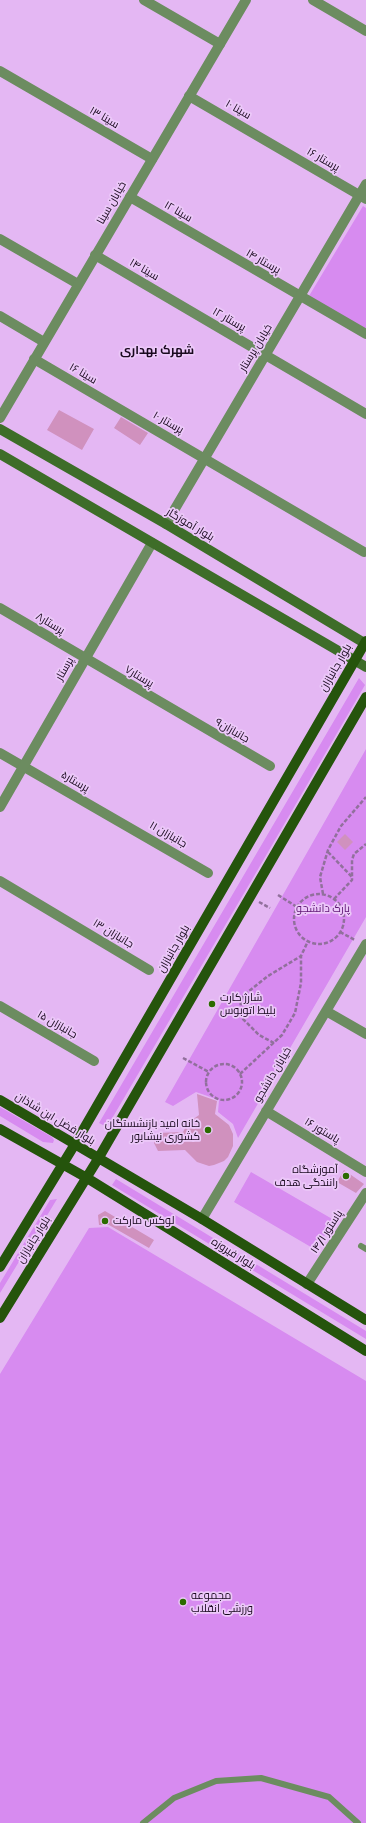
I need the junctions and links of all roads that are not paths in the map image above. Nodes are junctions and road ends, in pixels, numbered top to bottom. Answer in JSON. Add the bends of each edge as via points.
{"nodes":[{"id":1,"x":144,"y":0,"type":"edge"},
{"id":2,"x":246,"y":0,"type":"edge"},
{"id":3,"x":313,"y":0,"type":"edge"},
{"id":4,"x":366,"y":31,"type":"edge"},
{"id":5,"x":220,"y":44,"type":"junction"},
{"id":6,"x":0,"y":71,"type":"edge"},
{"id":7,"x":189,"y":96,"type":"junction"},
{"id":8,"x":274,"y":145,"type":"joint"},
{"id":9,"x":152,"y":160,"type":"junction"},
{"id":10,"x":366,"y":184,"type":"edge"},
{"id":11,"x":130,"y":197,"type":"junction"},
{"id":12,"x":363,"y":197,"type":"edge"},
{"id":13,"x":0,"y":239,"type":"edge"},
{"id":14,"x":215,"y":247,"type":"joint"},
{"id":15,"x":95,"y":255,"type":"junction"},
{"id":16,"x":78,"y":284,"type":"junction"},
{"id":17,"x":300,"y":297,"type":"junction"},
{"id":18,"x":180,"y":305,"type":"joint"},
{"id":19,"x":0,"y":316,"type":"edge"},
{"id":20,"x":366,"y":334,"type":"edge"},
{"id":21,"x":44,"y":342,"type":"junction"},
{"id":22,"x":266,"y":355,"type":"junction"},
{"id":23,"x":34,"y":359,"type":"junction"},
{"id":24,"x":119,"y":409,"type":"joint"},
{"id":25,"x":366,"y":414,"type":"edge"},
{"id":26,"x":0,"y":418,"type":"edge"},
{"id":27,"x":0,"y":429,"type":"edge"},
{"id":28,"x":0,"y":454,"type":"edge"},
{"id":29,"x":204,"y":459,"type":"junction"},
{"id":30,"x":166,"y":524,"type":"junction"},
{"id":31,"x":152,"y":542,"type":"junction"},
{"id":32,"x":364,"y":552,"type":"dead end"},
{"id":33,"x":1,"y":609,"type":"edge"},
{"id":34,"x":365,"y":643,"type":"edge"},
{"id":35,"x":85,"y":658,"type":"junction"},
{"id":36,"x":355,"y":660,"type":"junction"},
{"id":37,"x":366,"y":667,"type":"edge"},
{"id":38,"x":366,"y":697,"type":"edge"},
{"id":39,"x":181,"y":716,"type":"joint"},
{"id":40,"x":0,"y":753,"type":"edge"},
{"id":41,"x":23,"y":766,"type":"junction"},
{"id":42,"x":270,"y":766,"type":"dead end"},
{"id":43,"x":0,"y":807,"type":"edge"},
{"id":44,"x":115,"y":819,"type":"joint"},
{"id":45,"x":208,"y":873,"type":"dead end"},
{"id":46,"x":0,"y":881,"type":"edge"},
{"id":47,"x":366,"y":944,"type":"edge"},
{"id":48,"x":149,"y":970,"type":"dead end"},
{"id":49,"x":4,"y":1008,"type":"edge"},
{"id":50,"x":326,"y":1011,"type":"junction"},
{"id":51,"x":366,"y":1034,"type":"edge"},
{"id":52,"x":94,"y":1061,"type":"dead end"},
{"id":53,"x":0,"y":1100,"type":"edge"},
{"id":54,"x":266,"y":1111,"type":"junction"},
{"id":55,"x":0,"y":1129,"type":"edge"},
{"id":56,"x":75,"y":1144,"type":"junction"},
{"id":57,"x":98,"y":1159,"type":"junction"},
{"id":58,"x":63,"y":1165,"type":"junction"},
{"id":59,"x":366,"y":1172,"type":"edge"},
{"id":60,"x":86,"y":1178,"type":"junction"},
{"id":61,"x":366,"y":1193,"type":"edge"},
{"id":62,"x":202,"y":1219,"type":"junction"},
{"id":63,"x":0,"y":1267,"type":"edge"},
{"id":64,"x":307,"y":1284,"type":"junction"},
{"id":65,"x":0,"y":1318,"type":"edge"},
{"id":66,"x":366,"y":1320,"type":"edge"},
{"id":67,"x":366,"y":1351,"type":"edge"},
{"id":68,"x":143,"y":1823,"type":"edge"},
{"id":69,"x":358,"y":1823,"type":"edge"}],
"edges":[{"from":1,"to":5,"type":"street"},
{"from":2,"to":5,"type":"street","name":"خیابان سینا"},
{"from":3,"to":4,"type":"street"},
{"from":5,"to":7,"type":"street","name":"خیابان سینا"},
{"from":6,"to":9,"type":"street","name":"سینا ۱۳"},
{"from":7,"to":8,"type":"street","name":"سینا ۱۰"},
{"from":7,"to":9,"type":"street","name":"خیابان سینا"},
{"from":8,"to":12,"type":"street","name":"پرستار ۱۶"},
{"from":9,"to":11,"type":"street","name":"خیابان سینا"},
{"from":10,"to":12,"type":"street","name":"خیابان پرستار"},
{"from":11,"to":14,"type":"street","name":"سینا ۱۲"},
{"from":11,"to":15,"type":"street","name":"خیابان سینا"},
{"from":12,"to":17,"type":"street","name":"خیابان پرستار"},
{"from":13,"to":16,"type":"street"},
{"from":14,"to":17,"type":"street","name":"پرستار ۱۴"},
{"from":15,"to":16,"type":"street","name":"خیابان سینا"},
{"from":15,"to":18,"type":"street","name":"سینا ۱۴"},
{"from":16,"to":21,"type":"street","name":"خیابان سینا"},
{"from":17,"to":20,"type":"street","name":"پرستار ۱۴"},
{"from":17,"to":22,"type":"street","name":"خیابان پرستار"},
{"from":18,"to":22,"type":"street","name":"پرستار ۱۲"},
{"from":19,"to":21,"type":"street"},
{"from":21,"to":23,"type":"street","name":"خیابان سینا"},
{"from":22,"to":25,"type":"street","name":"پرستار ۱۲"},
{"from":22,"to":29,"type":"street","name":"خیابان پرستار"},
{"from":23,"to":24,"type":"street","name":"سینا ۱۶"},
{"from":23,"to":26,"type":"street","name":"خیابان سینا"},
{"from":24,"to":29,"type":"street","name":"پرستار ۱۰"},
{"from":27,"to":30,"type":"main road","name":"بلوار آموزگار"},
{"from":28,"to":31,"type":"main road"},
{"from":29,"to":30,"type":"street","name":"خیابان پرستار"},
{"from":29,"to":32,"type":"street","name":"پرستار ۱۰"},
{"from":30,"to":34,"type":"main road","name":"بلوار آموزگار"},
{"from":31,"to":35,"type":"street","name":"پرستار"},
{"from":31,"to":36,"type":"main road"},
{"from":33,"to":35,"type":"street","name":"پرستار۸"},
{"from":34,"to":36,"type":"main road","name":"بلوار جانبازان"},
{"from":35,"to":39,"type":"street","name":"پرستار۷"},
{"from":35,"to":41,"type":"street","name":"پرستار"},
{"from":36,"to":37,"type":"main road"},
{"from":36,"to":56,"type":"main road","name":"بلوار جانبازان"},
{"from":38,"to":57,"type":"main road","name":"بلوار جانبازان"},
{"from":39,"to":42,"type":"street","name":"جانبازان۹"},
{"from":40,"to":41,"type":"street","name":"پرستار۵"},
{"from":41,"to":43,"type":"street","name":"پرستار"},
{"from":41,"to":44,"type":"street","name":"پرستار۵"},
{"from":44,"to":45,"type":"street","name":"جانبازان ۱۱"},
{"from":46,"to":48,"type":"street","name":"جانبازان ۱۳"},
{"from":47,"to":50,"type":"street","name":"خیابان دانشجو"},
{"from":49,"to":52,"type":"street","name":"جانبازان ۱۵"},
{"from":50,"to":51,"type":"street"},
{"from":50,"to":54,"type":"street","name":"خیابان دانشجو"},
{"from":53,"to":56,"type":"main road","name":"بلوار فضل ابن شاذان"},
{"from":54,"to":59,"type":"street","name":"پاستور ۱۶"},
{"from":54,"to":62,"type":"street","name":"خیابان دانشجو"},
{"from":55,"to":58,"type":"main road"},
{"from":56,"to":57,"type":"main road","name":"بلوار فضل ابن شاذان"},
{"from":56,"to":58,"type":"main road","name":"بلوار جانبازان"},
{"from":57,"to":60,"type":"main road","name":"بلوار جانبازان"},
{"from":57,"to":62,"type":"main road","name":"بلوار فیروزه"},
{"from":58,"to":60,"type":"main road"},
{"from":58,"to":63,"type":"main road","name":"بلوار جانبازان"},
{"from":60,"to":65,"type":"main road","name":"بلوار جانبازان"},
{"from":60,"to":67,"type":"main road","name":"بلوار فیروزه"},
{"from":61,"to":64,"type":"street","name":"پاستور ۱۴/۱"},
{"from":62,"to":64,"type":"main road","name":"بلوار فیروزه"},
{"from":64,"to":66,"type":"main road","name":"بلوار فیروزه"},
{"from":68,"to":69,"type":"lane","via":[[174,1798],[216,1781],[261,1778],[330,1797]]}]}
